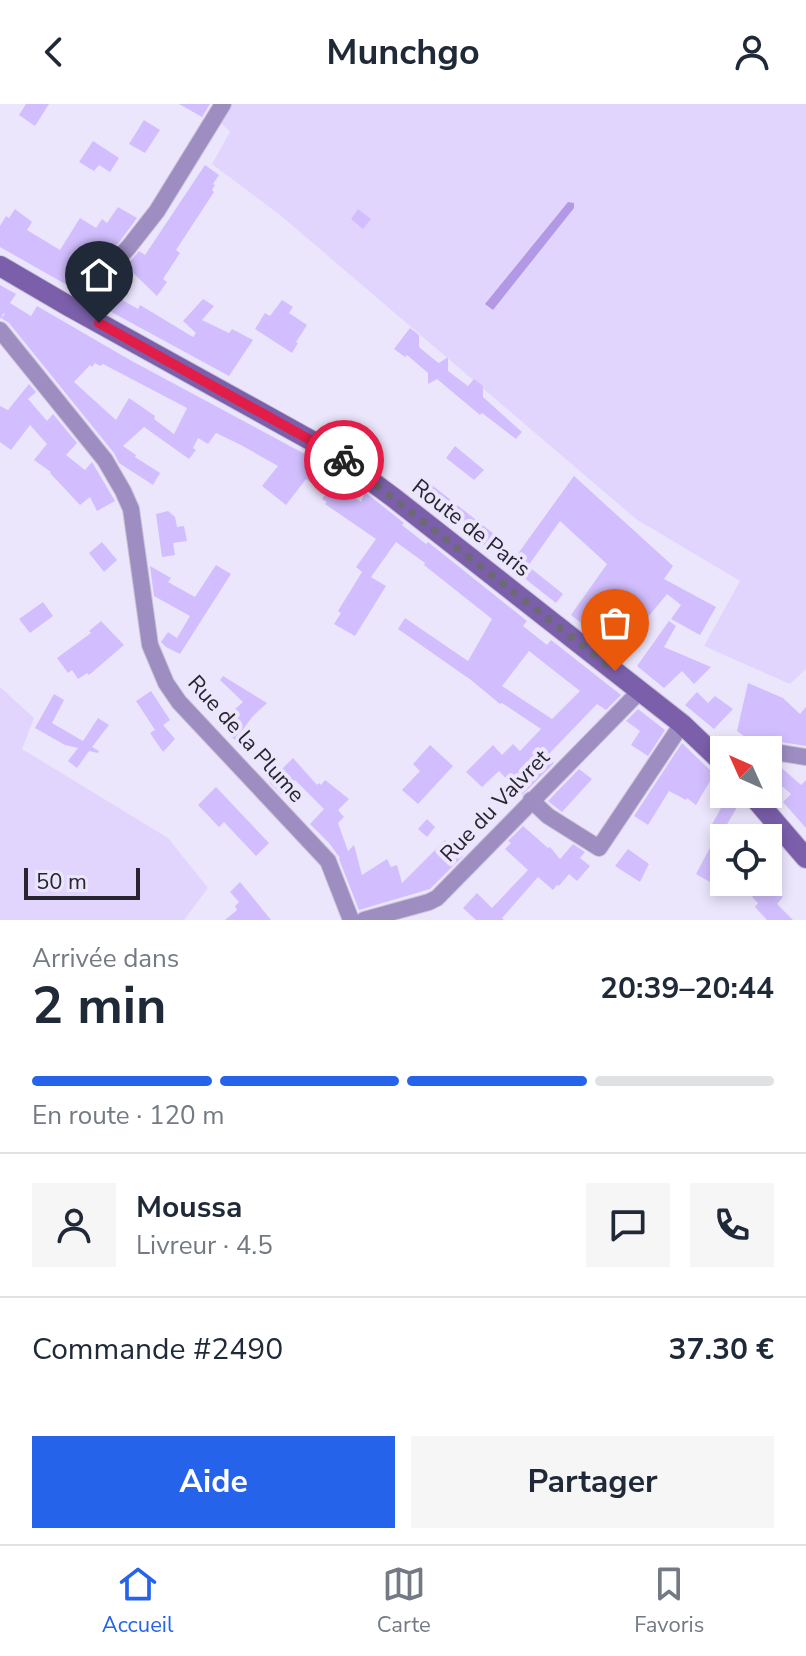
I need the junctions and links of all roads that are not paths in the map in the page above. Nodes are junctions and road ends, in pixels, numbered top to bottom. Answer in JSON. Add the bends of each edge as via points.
{"nodes":[{"id":1,"x":223,"y":104,"type":"edge"},
{"id":2,"x":0,"y":266,"type":"edge"},
{"id":3,"x":72,"y":308,"type":"junction"},
{"id":4,"x":0,"y":330,"type":"edge"},
{"id":5,"x":640,"y":691,"type":"junction"},
{"id":6,"x":682,"y":724,"type":"junction"},
{"id":7,"x":710,"y":746,"type":"edge"},
{"id":8,"x":782,"y":753,"type":"edge"},
{"id":9,"x":806,"y":757,"type":"edge"},
{"id":10,"x":531,"y":800,"type":"junction"},
{"id":11,"x":763,"y":808,"type":"edge"},
{"id":12,"x":806,"y":858,"type":"edge"},
{"id":13,"x":404,"y":909,"type":"junction"},
{"id":14,"x":351,"y":920,"type":"edge"},
{"id":15,"x":364,"y":920,"type":"edge"},
{"id":16,"x":418,"y":920,"type":"edge"}],
"edges":[{"from":1,"to":3,"type":"street","via":[[157,211]]},
{"from":2,"to":3,"type":"main road","name":"Route de Paris"},
{"from":3,"to":5,"type":"main road","name":"Route de Paris","via":[[332,452]]},
{"from":4,"to":14,"type":"street","name":"Rue de la Plume","via":[[105,460],[123,491],[131,509],[150,645],[166,683],[328,861]]},
{"from":5,"to":6,"type":"main road","name":"Route de Paris"},
{"from":5,"to":10,"type":"street","name":"Rue du Valvret"},
{"from":6,"to":7,"type":"main road","name":"Route de Paris"},
{"from":6,"to":10,"type":"street","via":[[599,848]]},
{"from":8,"to":9,"type":"street"},
{"from":10,"to":13,"type":"street","name":"Rue du Valvret","via":[[437,898]]},
{"from":11,"to":12,"type":"main road"},
{"from":13,"to":15,"type":"street","name":"Rue du Valvret"},
{"from":13,"to":16,"type":"street"}]}
